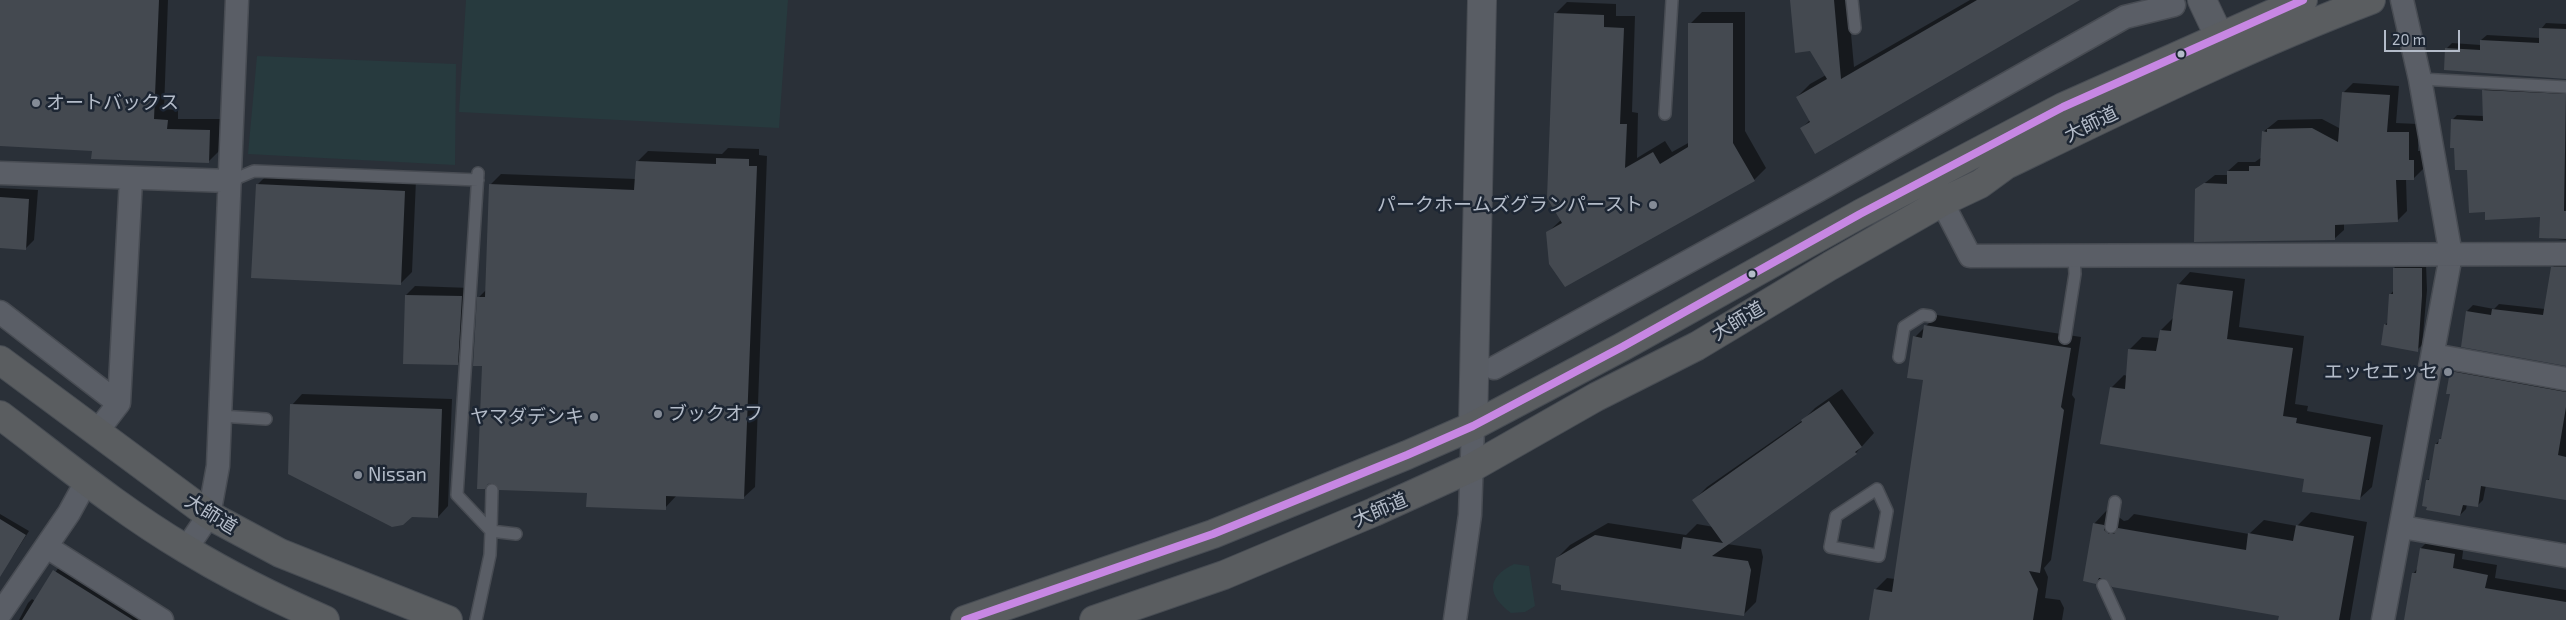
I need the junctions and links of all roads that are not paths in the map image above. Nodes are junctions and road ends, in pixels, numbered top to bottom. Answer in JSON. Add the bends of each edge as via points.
{"nodes":[{"id":1,"x":237,"y":0,"type":"edge"},
{"id":2,"x":1482,"y":0,"type":"edge"},
{"id":3,"x":1672,"y":0,"type":"edge"},
{"id":4,"x":1852,"y":0,"type":"edge"},
{"id":5,"x":2202,"y":0,"type":"edge"},
{"id":6,"x":2303,"y":0,"type":"edge"},
{"id":7,"x":2371,"y":0,"type":"edge"},
{"id":8,"x":2402,"y":0,"type":"edge"},
{"id":9,"x":2174,"y":5,"type":"dead end"},
{"id":10,"x":1855,"y":28,"type":"dead end"},
{"id":11,"x":2219,"y":36,"type":"junction"},
{"id":12,"x":2420,"y":79,"type":"junction"},
{"id":13,"x":2566,"y":87,"type":"edge"},
{"id":14,"x":1665,"y":114,"type":"dead end"},
{"id":15,"x":0,"y":173,"type":"edge"},
{"id":16,"x":131,"y":179,"type":"junction"},
{"id":17,"x":230,"y":181,"type":"junction"},
{"id":18,"x":1942,"y":202,"type":"junction"},
{"id":19,"x":2566,"y":254,"type":"edge"},
{"id":20,"x":2451,"y":255,"type":"junction"},
{"id":21,"x":2074,"y":257,"type":"junction"},
{"id":22,"x":0,"y":312,"type":"edge"},
{"id":23,"x":1930,"y":316,"type":"dead end"},
{"id":24,"x":2065,"y":338,"type":"dead end"},
{"id":25,"x":2433,"y":355,"type":"junction"},
{"id":26,"x":1899,"y":358,"type":"dead end"},
{"id":27,"x":0,"y":360,"type":"edge"},
{"id":28,"x":1494,"y":368,"type":"dead end"},
{"id":29,"x":2566,"y":378,"type":"edge"},
{"id":30,"x":113,"y":399,"type":"dead end"},
{"id":31,"x":220,"y":416,"type":"junction"},
{"id":32,"x":266,"y":419,"type":"dead end"},
{"id":33,"x":3,"y":423,"type":"edge"},
{"id":34,"x":1473,"y":426,"type":"junction"},
{"id":35,"x":96,"y":433,"type":"junction"},
{"id":36,"x":1473,"y":467,"type":"junction"},
{"id":37,"x":86,"y":482,"type":"junction"},
{"id":38,"x":1877,"y":489,"type":"joint"},
{"id":39,"x":492,"y":490,"type":"dead end"},
{"id":40,"x":2115,"y":502,"type":"dead end"},
{"id":41,"x":210,"y":515,"type":"junction"},
{"id":42,"x":2111,"y":526,"type":"dead end"},
{"id":43,"x":2402,"y":527,"type":"junction"},
{"id":44,"x":491,"y":530,"type":"junction"},
{"id":45,"x":516,"y":534,"type":"dead end"},
{"id":46,"x":47,"y":547,"type":"junction"},
{"id":47,"x":186,"y":549,"type":"junction"},
{"id":48,"x":2566,"y":556,"type":"edge"},
{"id":49,"x":2103,"y":585,"type":"dead end"},
{"id":50,"x":0,"y":614,"type":"edge"},
{"id":51,"x":162,"y":620,"type":"edge"},
{"id":52,"x":325,"y":620,"type":"edge"},
{"id":53,"x":448,"y":620,"type":"edge"},
{"id":54,"x":476,"y":620,"type":"edge"},
{"id":55,"x":966,"y":620,"type":"edge"},
{"id":56,"x":1094,"y":620,"type":"edge"},
{"id":57,"x":1455,"y":620,"type":"edge"},
{"id":58,"x":2119,"y":620,"type":"edge"},
{"id":59,"x":2383,"y":620,"type":"edge"}],
"edges":[{"from":1,"to":17,"type":"street"},
{"from":2,"to":34,"type":"street"},
{"from":3,"to":14,"type":"lane"},
{"from":4,"to":10,"type":"lane"},
{"from":5,"to":11,"type":"street"},
{"from":6,"to":11,"type":"highway"},
{"from":7,"to":18,"type":"highway","name":"大師道","via":[[2126,107],[2006,165],[1980,184]]},
{"from":8,"to":12,"type":"street"},
{"from":9,"to":28,"type":"street","via":[[2125,16]]},
{"from":11,"to":34,"type":"highway","name":"大師道","via":[[1965,158]]},
{"from":12,"to":13,"type":"lane"},
{"from":12,"to":20,"type":"street"},
{"from":15,"to":16,"type":"street"},
{"from":16,"to":17,"type":"street"},
{"from":16,"to":35,"type":"street","via":[[119,403]]},
{"from":17,"to":31,"type":"street"},
{"from":17,"to":44,"type":"lane","via":[[254,171],[478,177],[457,495]]},
{"from":18,"to":21,"type":"street","via":[[1970,256]]},
{"from":18,"to":36,"type":"highway","name":"大師道","via":[[1697,346],[1596,397]]},
{"from":19,"to":20,"type":"street"},
{"from":20,"to":21,"type":"street"},
{"from":20,"to":25,"type":"street"},
{"from":21,"to":24,"type":"lane","via":[[2075,274]]},
{"from":22,"to":30,"type":"street"},
{"from":23,"to":26,"type":"lane","via":[[1923,315],[1904,327]]},
{"from":25,"to":29,"type":"street"},
{"from":25,"to":43,"type":"street"},
{"from":27,"to":35,"type":"highway","name":"大師道"},
{"from":31,"to":32,"type":"lane"},
{"from":31,"to":41,"type":"street","via":[[218,466]]},
{"from":33,"to":37,"type":"highway"},
{"from":34,"to":36,"type":"street"},
{"from":34,"to":55,"type":"highway","name":"大師道","via":[[1213,534]]},
{"from":35,"to":41,"type":"highway","name":"大師道"},
{"from":36,"to":56,"type":"highway","name":"大師道","via":[[1224,574]]},
{"from":36,"to":57,"type":"street","via":[[1470,515]]},
{"from":37,"to":46,"type":"street"},
{"from":37,"to":47,"type":"highway"},
{"from":38,"to":38,"type":"lane","via":[[1887,511],[1879,556],[1830,547],[1836,516]]},
{"from":39,"to":44,"type":"lane"},
{"from":40,"to":42,"type":"lane"},
{"from":41,"to":47,"type":"street"},
{"from":41,"to":53,"type":"highway","name":"大師道","via":[[280,553]]},
{"from":43,"to":48,"type":"street"},
{"from":43,"to":59,"type":"street"},
{"from":44,"to":45,"type":"lane"},
{"from":44,"to":54,"type":"lane","via":[[490,555]]},
{"from":46,"to":50,"type":"street"},
{"from":46,"to":51,"type":"street"},
{"from":47,"to":52,"type":"highway"},
{"from":49,"to":58,"type":"lane"}]}
